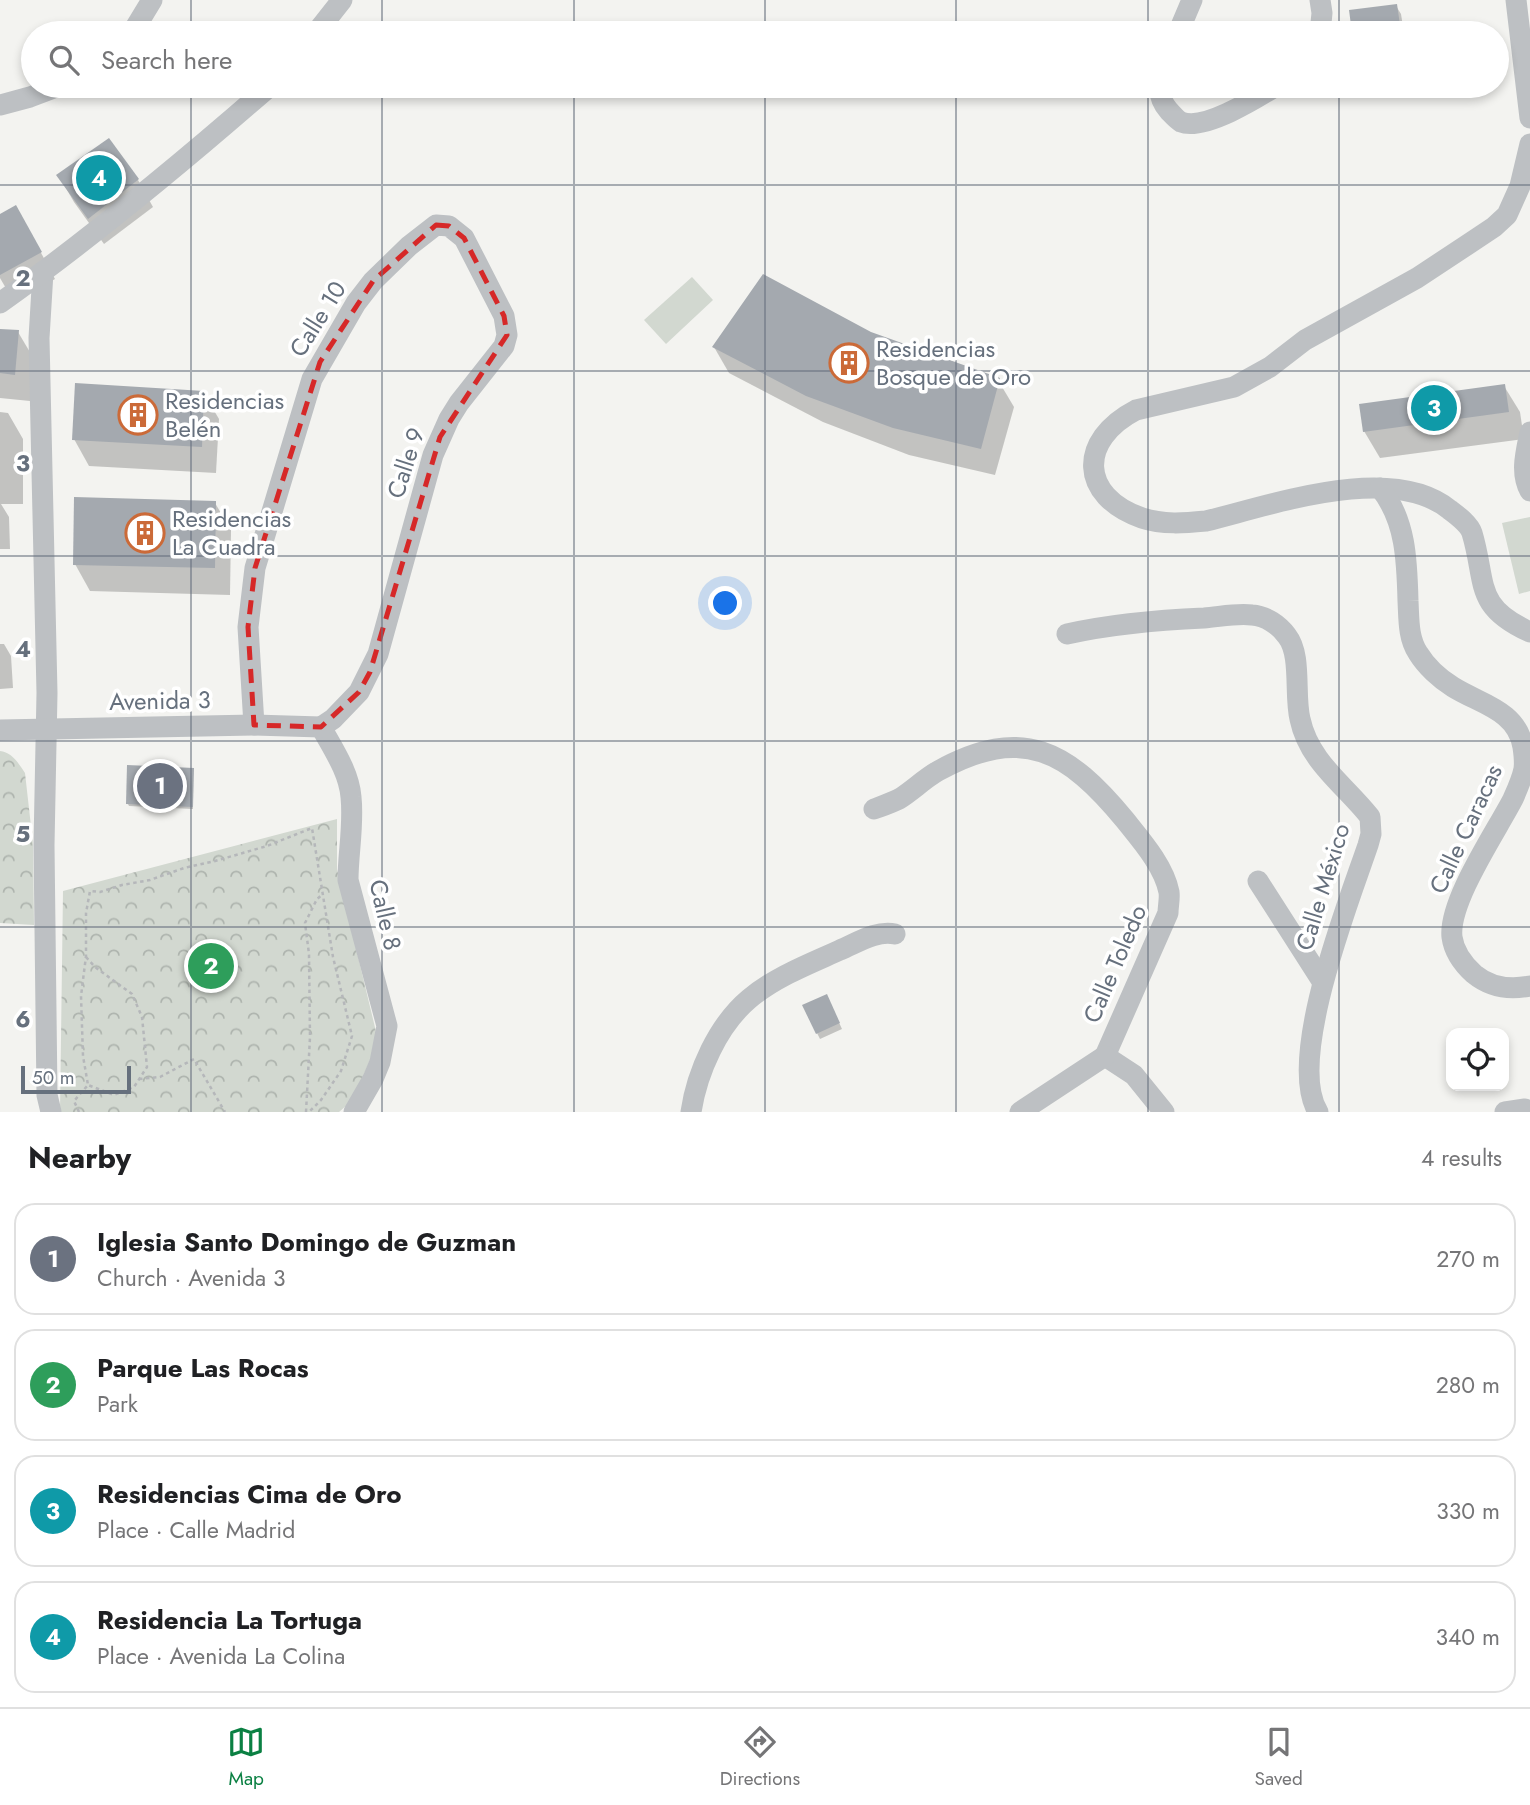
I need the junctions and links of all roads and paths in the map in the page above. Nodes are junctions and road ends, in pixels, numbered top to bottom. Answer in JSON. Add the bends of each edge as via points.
{"nodes":[{"id":1,"x":152,"y":0,"type":"edge"},
{"id":2,"x":342,"y":0,"type":"edge"},
{"id":3,"x":1192,"y":0,"type":"edge"},
{"id":4,"x":1320,"y":0,"type":"edge"},
{"id":5,"x":1516,"y":0,"type":"edge"},
{"id":6,"x":139,"y":21,"type":"edge"},
{"id":7,"x":325,"y":21,"type":"edge"},
{"id":8,"x":1183,"y":21,"type":"edge"},
{"id":9,"x":1321,"y":21,"type":"edge"},
{"id":10,"x":26,"y":98,"type":"edge"},
{"id":11,"x":256,"y":98,"type":"edge"},
{"id":12,"x":1161,"y":98,"type":"edge"},
{"id":13,"x":1256,"y":98,"type":"edge"},
{"id":14,"x":0,"y":105,"type":"edge"},
{"id":15,"x":1530,"y":118,"type":"edge"},
{"id":16,"x":1530,"y":144,"type":"edge"},
{"id":17,"x":449,"y":226,"type":"joint"},
{"id":18,"x":43,"y":272,"type":"junction"},
{"id":19,"x":0,"y":303,"type":"edge"},
{"id":20,"x":1530,"y":432,"type":"edge"},
{"id":21,"x":1380,"y":488,"type":"junction"},
{"id":22,"x":1530,"y":491,"type":"edge"},
{"id":23,"x":1530,"y":632,"type":"edge"},
{"id":24,"x":1067,"y":634,"type":"dead end"},
{"id":25,"x":254,"y":725,"type":"junction"},
{"id":26,"x":321,"y":726,"type":"junction"},
{"id":27,"x":46,"y":729,"type":"junction"},
{"id":28,"x":0,"y":730,"type":"edge"},
{"id":29,"x":874,"y":809,"type":"dead end"},
{"id":30,"x":1258,"y":881,"type":"dead end"},
{"id":31,"x":322,"y":895,"type":"junction"},
{"id":32,"x":895,"y":934,"type":"dead end"},
{"id":33,"x":86,"y":956,"type":"junction"},
{"id":34,"x":1322,"y":981,"type":"junction"},
{"id":35,"x":1530,"y":986,"type":"edge"},
{"id":36,"x":1105,"y":1056,"type":"junction"},
{"id":37,"x":139,"y":1079,"type":"junction"},
{"id":38,"x":88,"y":1085,"type":"junction"},
{"id":39,"x":47,"y":1106,"type":"edge"},
{"id":40,"x":1530,"y":1111,"type":"edge"},
{"id":41,"x":79,"y":1112,"type":"edge"},
{"id":42,"x":225,"y":1112,"type":"edge"},
{"id":43,"x":307,"y":1112,"type":"edge"},
{"id":44,"x":354,"y":1112,"type":"edge"},
{"id":45,"x":691,"y":1112,"type":"edge"},
{"id":46,"x":1020,"y":1112,"type":"edge"},
{"id":47,"x":1164,"y":1112,"type":"edge"},
{"id":48,"x":1318,"y":1112,"type":"edge"},
{"id":49,"x":1505,"y":1112,"type":"edge"}],
"edges":[{"from":1,"to":6,"type":"street"},
{"from":2,"to":7,"type":"street"},
{"from":3,"to":8,"type":"street"},
{"from":4,"to":9,"type":"street"},
{"from":5,"to":15,"type":"street"},
{"from":10,"to":14,"type":"street"},
{"from":11,"to":18,"type":"street"},
{"from":12,"to":13,"type":"street","via":[[1179,122],[1193,123],[1237,110]]},
{"from":16,"to":21,"type":"street","via":[[1516,200],[1494,227],[1418,278],[1305,340],[1234,387],[1123,417],[1102,436],[1093,473],[1107,495],[1129,512],[1156,521],[1187,523],[1336,490]]},
{"from":17,"to":25,"type":"street","name":"Calle 10","via":[[436,225],[373,281],[312,380],[255,568],[248,627]]},
{"from":17,"to":26,"type":"street","name":"Calle 9","via":[[464,238],[504,316],[507,335],[504,346],[459,403],[440,437],[370,672],[359,692]]},
{"from":18,"to":19,"type":"street"},
{"from":18,"to":27,"type":"street","via":[[39,338]]},
{"from":20,"to":22,"type":"street","via":[[1525,458]]},
{"from":21,"to":23,"type":"street","via":[[1429,496],[1459,516],[1471,530],[1486,597],[1498,613]]},
{"from":21,"to":35,"type":"street","name":"Calle Caracas","via":[[1394,512],[1405,548],[1414,646],[1452,687],[1507,717],[1522,740],[1520,783],[1460,899],[1452,936],[1459,957],[1482,979],[1503,988]]},
{"from":24,"to":34,"type":"street","name":"Calle México","via":[[1141,622],[1252,615],[1272,621],[1288,637],[1294,653],[1300,720],[1307,738],[1327,772],[1370,817],[1368,845]]},
{"from":25,"to":26,"type":"street","name":"Avenida 3"},
{"from":25,"to":27,"type":"street","name":"Avenida 3"},
{"from":26,"to":44,"type":"street","name":"Calle 8","via":[[342,764],[351,796],[348,880],[387,1026],[380,1062]]},
{"from":27,"to":28,"type":"street","name":"Avenida 3"},
{"from":27,"to":39,"type":"street"},
{"from":29,"to":36,"type":"street","name":"Calle Toledo","via":[[974,754],[1025,747],[1042,750],[1070,765],[1107,799],[1153,859],[1169,894],[1168,913]]},
{"from":30,"to":34,"type":"street"},
{"from":31,"to":33,"type":"path","via":[[312,828],[150,880],[90,891]]},
{"from":31,"to":43,"type":"path","via":[[305,923],[310,1037]]},
{"from":31,"to":43,"type":"path","via":[[352,1036],[341,1071]]},
{"from":32,"to":45,"type":"street","via":[[877,934],[793,971],[750,999],[725,1026],[708,1059]]},
{"from":33,"to":37,"type":"path","via":[[132,995],[142,1017],[147,1067]]},
{"from":33,"to":38,"type":"path","via":[[81,996]]},
{"from":34,"to":48,"type":"street","name":"Calle México","via":[[1309,1070]]},
{"from":36,"to":46,"type":"street"},
{"from":36,"to":47,"type":"street","name":"Calle Toledo","via":[[1134,1074]]},
{"from":37,"to":38,"type":"path","via":[[134,1087],[114,1094]]},
{"from":37,"to":42,"type":"path","via":[[160,1077],[194,1059]]},
{"from":38,"to":41,"type":"path","via":[[74,1101]]},
{"from":40,"to":49,"type":"street"}]}
